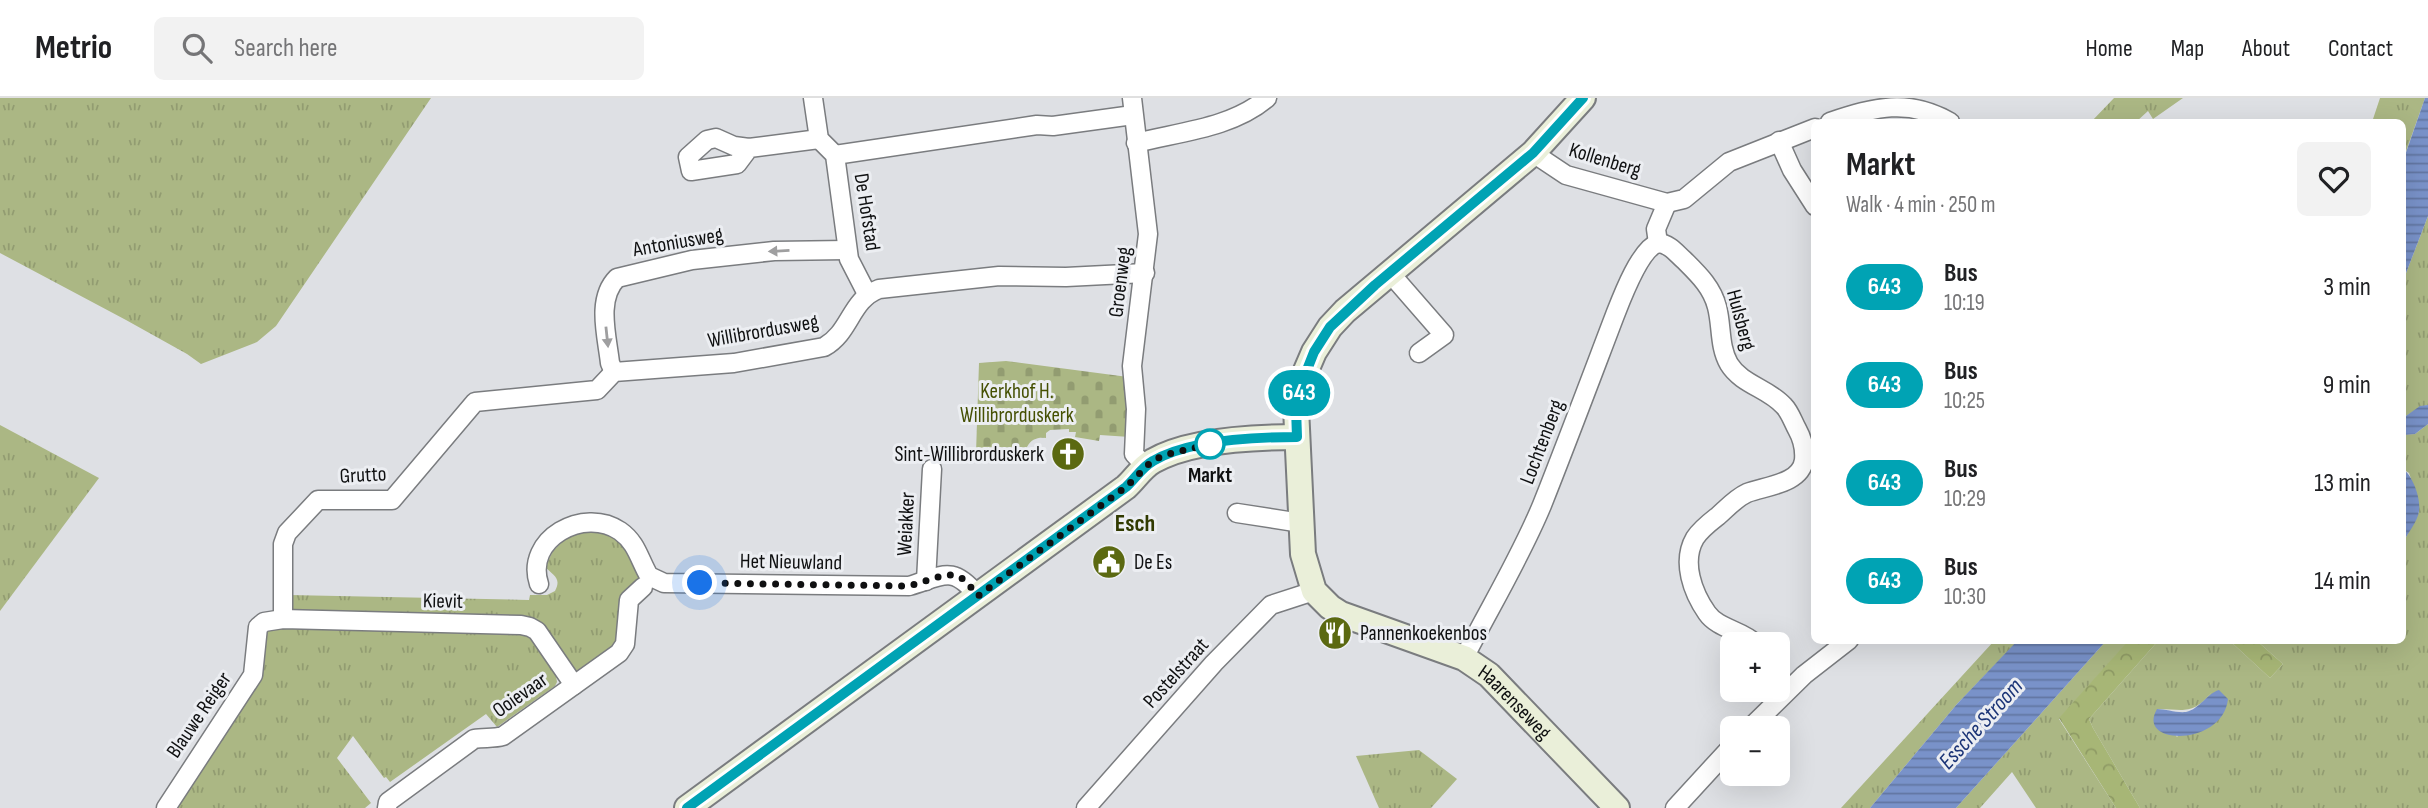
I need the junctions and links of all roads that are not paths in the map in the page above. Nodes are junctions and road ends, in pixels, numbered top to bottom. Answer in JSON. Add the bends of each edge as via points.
{"nodes":[{"id":1,"x":813,"y":98,"type":"edge"},
{"id":2,"x":1267,"y":98,"type":"edge"},
{"id":3,"x":1583,"y":98,"type":"edge"},
{"id":4,"x":1133,"y":106,"type":"edge"},
{"id":5,"x":1839,"y":119,"type":"edge"},
{"id":6,"x":1946,"y":119,"type":"edge"},
{"id":7,"x":1811,"y":129,"type":"edge"},
{"id":8,"x":819,"y":139,"type":"junction"},
{"id":9,"x":1779,"y":141,"type":"junction"},
{"id":10,"x":1136,"y":143,"type":"junction"},
{"id":11,"x":749,"y":148,"type":"dead end"},
{"id":12,"x":1533,"y":153,"type":"junction"},
{"id":13,"x":835,"y":155,"type":"junction"},
{"id":14,"x":1811,"y":200,"type":"edge"},
{"id":15,"x":1667,"y":202,"type":"junction"},
{"id":16,"x":1658,"y":243,"type":"junction"},
{"id":17,"x":847,"y":250,"type":"junction"},
{"id":18,"x":1145,"y":273,"type":"junction"},
{"id":19,"x":1390,"y":273,"type":"junction"},
{"id":20,"x":867,"y":294,"type":"junction"},
{"id":21,"x":1419,"y":353,"type":"dead end"},
{"id":22,"x":614,"y":372,"type":"junction"},
{"id":23,"x":1808,"y":432,"type":"edge"},
{"id":24,"x":1297,"y":437,"type":"junction"},
{"id":25,"x":1145,"y":466,"type":"junction"},
{"id":26,"x":932,"y":469,"type":"dead end"},
{"id":27,"x":1237,"y":513,"type":"dead end"},
{"id":28,"x":1301,"y":523,"type":"junction"},
{"id":29,"x":926,"y":581,"type":"junction"},
{"id":30,"x":539,"y":584,"type":"dead end"},
{"id":31,"x":643,"y":587,"type":"dead end"},
{"id":32,"x":1314,"y":592,"type":"junction"},
{"id":33,"x":978,"y":596,"type":"junction"},
{"id":34,"x":282,"y":619,"type":"junction"},
{"id":35,"x":1740,"y":632,"type":"edge"},
{"id":36,"x":1843,"y":644,"type":"edge"},
{"id":37,"x":1464,"y":658,"type":"junction"},
{"id":38,"x":1790,"y":678,"type":"edge"},
{"id":39,"x":574,"y":685,"type":"junction"},
{"id":40,"x":1720,"y":759,"type":"edge"},
{"id":41,"x":166,"y":808,"type":"edge"},
{"id":42,"x":387,"y":808,"type":"edge"},
{"id":43,"x":687,"y":808,"type":"edge"},
{"id":44,"x":1086,"y":808,"type":"edge"},
{"id":45,"x":1617,"y":808,"type":"edge"},
{"id":46,"x":1675,"y":808,"type":"edge"}],
"edges":[{"from":1,"to":8,"type":"street"},
{"from":2,"to":10,"type":"street","via":[[1220,123]]},
{"from":3,"to":12,"type":"street"},
{"from":4,"to":10,"type":"street","name":"Groenweg"},
{"from":4,"to":13,"type":"street","via":[[1053,126]]},
{"from":5,"to":6,"type":"street","via":[[1901,103]]},
{"from":7,"to":9,"type":"street"},
{"from":8,"to":11,"type":"street"},
{"from":8,"to":13,"type":"street","name":"De Hofstad"},
{"from":9,"to":14,"type":"street"},
{"from":9,"to":15,"type":"street","via":[[1729,162],[1684,199]]},
{"from":10,"to":18,"type":"street","name":"Groenweg","via":[[1148,234]]},
{"from":12,"to":15,"type":"street","name":"Kollenberg","via":[[1566,175]]},
{"from":12,"to":19,"type":"street"},
{"from":13,"to":17,"type":"street","name":"De Hofstad"},
{"from":15,"to":16,"type":"street","via":[[1656,229]]},
{"from":16,"to":23,"type":"street","name":"Hulsberg","via":[[1670,247],[1706,281],[1718,309],[1724,353],[1732,370],[1784,406]]},
{"from":16,"to":37,"type":"street","name":"Lochtenberg","via":[[1634,272],[1542,505]]},
{"from":17,"to":20,"type":"street","name":"De Hofstad"},
{"from":17,"to":22,"type":"street","name":"Antoniusweg","one_way":true,"via":[[774,251],[692,260],[617,278],[605,299]]},
{"from":18,"to":20,"type":"street","via":[[999,276]]},
{"from":18,"to":25,"type":"street","name":"Groenweg","via":[[1132,366],[1134,454]]},
{"from":19,"to":21,"type":"street","via":[[1444,335]]},
{"from":19,"to":24,"type":"street","via":[[1337,319],[1314,352],[1298,397]]},
{"from":20,"to":22,"type":"street","name":"Willibrordusweg","via":[[841,333],[824,346],[734,363]]},
{"from":22,"to":34,"type":"street","name":"Grutto","via":[[597,390],[475,402],[392,500],[317,500],[284,539]]},
{"from":23,"to":35,"type":"street","name":"Hulsberg","via":[[1804,464],[1796,474],[1733,502],[1702,529],[1690,551],[1691,583],[1707,613]]},
{"from":24,"to":25,"type":"street","via":[[1200,446],[1165,455]]},
{"from":24,"to":28,"type":"street"},
{"from":25,"to":33,"type":"street","via":[[1126,487]]},
{"from":26,"to":29,"type":"street","name":"Weiakker"},
{"from":27,"to":28,"type":"street"},
{"from":28,"to":32,"type":"street","via":[[1303,554]]},
{"from":29,"to":30,"type":"street","name":"Het Nieuwland","via":[[909,586],[664,583],[649,576],[631,539],[603,523],[587,522],[559,530],[548,542],[536,574]]},
{"from":29,"to":33,"type":"street","name":"Het Nieuwland","via":[[955,575]]},
{"from":31,"to":39,"type":"street","name":"Ooievaar","via":[[629,600],[625,644],[619,653]]},
{"from":32,"to":37,"type":"street","name":"Haarenseweg","via":[[1341,614]]},
{"from":32,"to":44,"type":"street","name":"Postelstraat","via":[[1271,604]]},
{"from":33,"to":43,"type":"street"},
{"from":34,"to":39,"type":"street","name":"Kievit","via":[[530,627]]},
{"from":34,"to":41,"type":"street","name":"Blauwe Reiger","via":[[258,627],[253,675]]},
{"from":36,"to":38,"type":"street"},
{"from":37,"to":45,"type":"street","name":"Haarenseweg","via":[[1497,681]]},
{"from":39,"to":42,"type":"street","name":"Ooievaar","via":[[503,736],[474,739],[388,802]]},
{"from":40,"to":46,"type":"street"}]}
